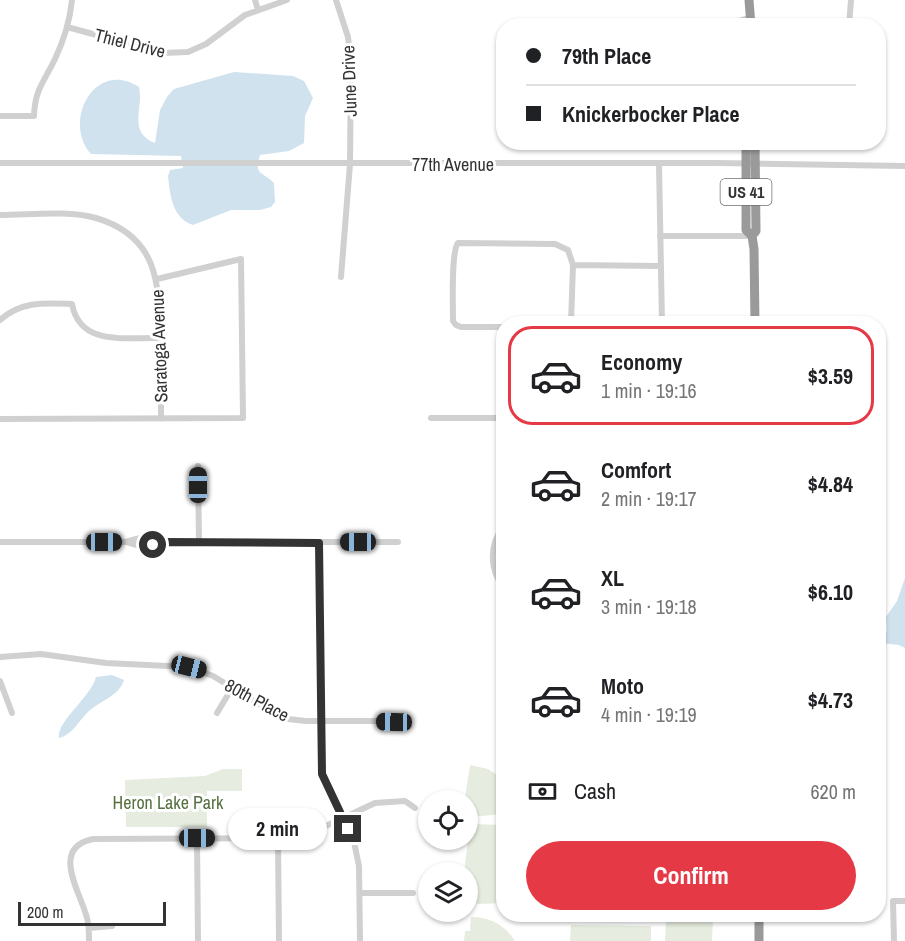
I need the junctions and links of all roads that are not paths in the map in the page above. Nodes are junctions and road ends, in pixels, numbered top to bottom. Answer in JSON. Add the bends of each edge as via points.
{"nodes":[{"id":1,"x":72,"y":0,"type":"edge"},
{"id":2,"x":255,"y":0,"type":"edge"},
{"id":3,"x":287,"y":0,"type":"edge"},
{"id":4,"x":336,"y":0,"type":"edge"},
{"id":5,"x":749,"y":0,"type":"edge"},
{"id":6,"x":851,"y":0,"type":"edge"},
{"id":7,"x":258,"y":10,"type":"junction"},
{"id":8,"x":749,"y":18,"type":"edge"},
{"id":9,"x":850,"y":18,"type":"edge"},
{"id":10,"x":67,"y":27,"type":"junction"},
{"id":11,"x":0,"y":116,"type":"edge"},
{"id":12,"x":748,"y":150,"type":"edge"},
{"id":13,"x":753,"y":150,"type":"edge"},
{"id":14,"x":0,"y":163,"type":"edge"},
{"id":15,"x":750,"y":163,"type":"junction"},
{"id":16,"x":350,"y":164,"type":"junction"},
{"id":17,"x":658,"y":164,"type":"junction"},
{"id":18,"x":905,"y":166,"type":"edge"},
{"id":19,"x":0,"y":215,"type":"edge"},
{"id":20,"x":660,"y":236,"type":"junction"},
{"id":21,"x":752,"y":236,"type":"junction"},
{"id":22,"x":573,"y":265,"type":"junction"},
{"id":23,"x":661,"y":266,"type":"junction"},
{"id":24,"x":341,"y":277,"type":"dead end"},
{"id":25,"x":157,"y":279,"type":"junction"},
{"id":26,"x":572,"y":316,"type":"edge"},
{"id":27,"x":663,"y":316,"type":"edge"},
{"id":28,"x":754,"y":316,"type":"edge"},
{"id":29,"x":0,"y":320,"type":"edge"},
{"id":30,"x":496,"y":327,"type":"edge"},
{"id":31,"x":160,"y":338,"type":"junction"},
{"id":32,"x":0,"y":418,"type":"edge"},
{"id":33,"x":431,"y":418,"type":"dead end"},
{"id":34,"x":496,"y":418,"type":"edge"},
{"id":35,"x":161,"y":419,"type":"junction"},
{"id":36,"x":198,"y":466,"type":"dead end"},
{"id":37,"x":496,"y":535,"type":"edge"},
{"id":38,"x":0,"y":542,"type":"edge"},
{"id":39,"x":125,"y":542,"type":"junction"},
{"id":40,"x":162,"y":542,"type":"junction"},
{"id":41,"x":199,"y":542,"type":"junction"},
{"id":42,"x":398,"y":542,"type":"dead end"},
{"id":43,"x":319,"y":543,"type":"junction"},
{"id":44,"x":496,"y":578,"type":"edge"},
{"id":45,"x":0,"y":657,"type":"edge"},
{"id":46,"x":0,"y":681,"type":"edge"},
{"id":47,"x":232,"y":688,"type":"junction"},
{"id":48,"x":12,"y":713,"type":"dead end"},
{"id":49,"x":217,"y":713,"type":"dead end"},
{"id":50,"x":321,"y":721,"type":"junction"},
{"id":51,"x":409,"y":726,"type":"dead end"},
{"id":52,"x":415,"y":808,"type":"dead end"},
{"id":53,"x":342,"y":817,"type":"junction"},
{"id":54,"x":197,"y":838,"type":"junction"},
{"id":55,"x":278,"y":838,"type":"junction"},
{"id":56,"x":360,"y":893,"type":"junction"},
{"id":57,"x":413,"y":893,"type":"dead end"},
{"id":58,"x":905,"y":901,"type":"edge"},
{"id":59,"x":759,"y":922,"type":"edge"},
{"id":60,"x":112,"y":926,"type":"dead end"},
{"id":61,"x":89,"y":928,"type":"junction"},
{"id":62,"x":89,"y":941,"type":"edge"},
{"id":63,"x":198,"y":941,"type":"edge"},
{"id":64,"x":279,"y":941,"type":"edge"},
{"id":65,"x":360,"y":941,"type":"edge"},
{"id":66,"x":759,"y":941,"type":"edge"},
{"id":67,"x":894,"y":941,"type":"edge"}],
"edges":[{"from":1,"to":10,"type":"street"},
{"from":2,"to":7,"type":"street"},
{"from":3,"to":7,"type":"street","name":"Thiel Drive"},
{"from":4,"to":16,"type":"street","name":"June Drive","via":[[348,36],[351,62]]},
{"from":5,"to":8,"type":"highway"},
{"from":6,"to":9,"type":"street"},
{"from":7,"to":10,"type":"street","name":"Thiel Drive","via":[[188,52],[163,53]]},
{"from":10,"to":11,"type":"street","via":[[37,92],[34,116]]},
{"from":12,"to":15,"type":"highway","number":"US 41"},
{"from":13,"to":15,"type":"highway","number":"US 41"},
{"from":14,"to":16,"type":"street","name":"77th Avenue"},
{"from":15,"to":17,"type":"street","name":"77th Avenue"},
{"from":15,"to":18,"type":"street","name":"77th Avenue"},
{"from":15,"to":21,"type":"highway","number":"US 41","via":[[756,231]]},
{"from":16,"to":17,"type":"street","name":"77th Avenue"},
{"from":16,"to":24,"type":"street","name":"June Drive"},
{"from":17,"to":20,"type":"street"},
{"from":19,"to":25,"type":"street","name":"Saratoga Avenue","via":[[96,218],[135,240]]},
{"from":20,"to":21,"type":"street"},
{"from":20,"to":23,"type":"street"},
{"from":21,"to":28,"type":"highway","number":"US 41"},
{"from":22,"to":23,"type":"street"},
{"from":22,"to":26,"type":"street"},
{"from":22,"to":30,"type":"street","via":[[568,250],[555,244],[458,243],[454,257],[453,321],[461,327]]},
{"from":23,"to":27,"type":"street"},
{"from":25,"to":31,"type":"street","name":"Saratoga Avenue"},
{"from":25,"to":35,"type":"street","via":[[241,260],[243,418]]},
{"from":29,"to":31,"type":"street","via":[[22,306],[72,304],[76,319],[92,333],[103,337]]},
{"from":31,"to":35,"type":"street","name":"Saratoga Avenue"},
{"from":32,"to":35,"type":"street"},
{"from":33,"to":34,"type":"street"},
{"from":36,"to":41,"type":"street"},
{"from":37,"to":44,"type":"street","via":[[492,558]]},
{"from":38,"to":39,"type":"street"},
{"from":39,"to":40,"type":"street","via":[[144,537]]},
{"from":39,"to":40,"type":"street","via":[[146,549]]},
{"from":40,"to":41,"type":"street"},
{"from":41,"to":43,"type":"street"},
{"from":42,"to":43,"type":"street"},
{"from":43,"to":50,"type":"street"},
{"from":45,"to":47,"type":"street","name":"80th Place","via":[[41,654],[106,663],[189,667]]},
{"from":46,"to":48,"type":"street"},
{"from":47,"to":49,"type":"street"},
{"from":47,"to":50,"type":"street","name":"80th Place","via":[[288,719]]},
{"from":50,"to":51,"type":"street","name":"80th Place","via":[[394,722]]},
{"from":50,"to":53,"type":"street","via":[[322,774]]},
{"from":52,"to":53,"type":"street","via":[[405,801],[385,801]]},
{"from":53,"to":55,"type":"street","via":[[303,835]]},
{"from":53,"to":56,"type":"street","via":[[357,854]]},
{"from":54,"to":55,"type":"street"},
{"from":54,"to":61,"type":"street","via":[[93,840],[77,845],[70,864]]},
{"from":54,"to":63,"type":"street"},
{"from":55,"to":64,"type":"street"},
{"from":56,"to":57,"type":"street"},
{"from":56,"to":65,"type":"street"},
{"from":58,"to":67,"type":"street","via":[[893,901]]},
{"from":59,"to":66,"type":"highway"},
{"from":60,"to":61,"type":"street"},
{"from":61,"to":62,"type":"street"}]}
